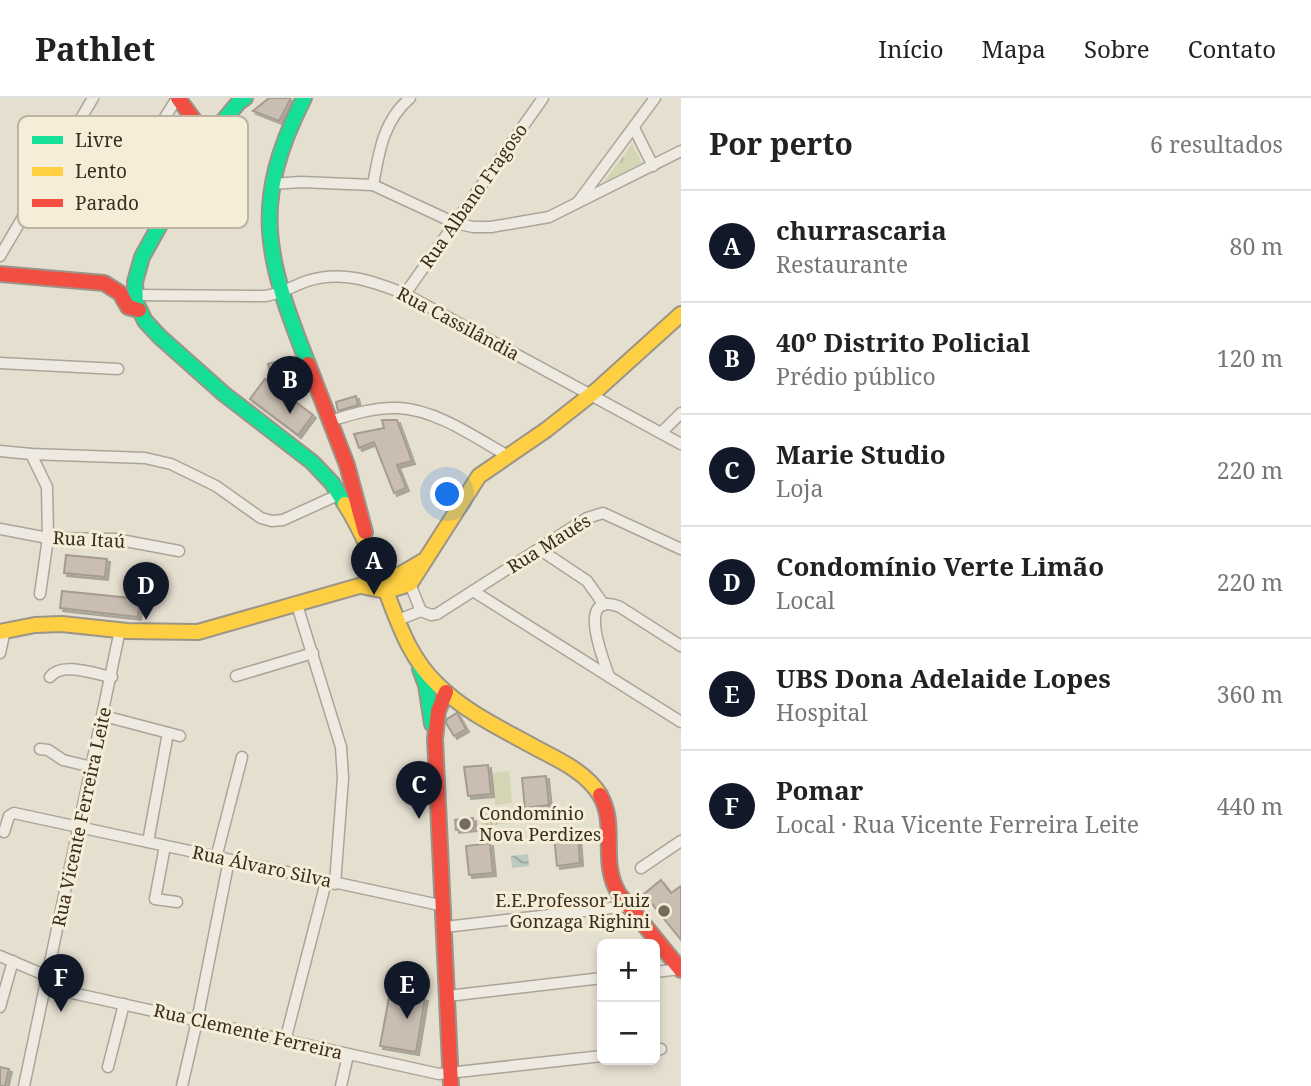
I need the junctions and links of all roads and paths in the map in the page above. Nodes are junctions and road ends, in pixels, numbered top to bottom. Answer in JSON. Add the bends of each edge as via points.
{"nodes":[{"id":1,"x":93,"y":98,"type":"edge"},
{"id":2,"x":177,"y":98,"type":"edge"},
{"id":3,"x":245,"y":98,"type":"edge"},
{"id":4,"x":304,"y":98,"type":"edge"},
{"id":5,"x":410,"y":98,"type":"edge"},
{"id":6,"x":542,"y":98,"type":"edge"},
{"id":7,"x":655,"y":98,"type":"edge"},
{"id":8,"x":82,"y":116,"type":"edge"},
{"id":9,"x":166,"y":116,"type":"edge"},
{"id":10,"x":191,"y":116,"type":"edge"},
{"id":11,"x":227,"y":116,"type":"edge"},
{"id":12,"x":634,"y":128,"type":"junction"},
{"id":13,"x":681,"y":151,"type":"edge"},
{"id":14,"x":653,"y":166,"type":"junction"},
{"id":15,"x":271,"y":184,"type":"junction"},
{"id":16,"x":373,"y":185,"type":"junction"},
{"id":17,"x":575,"y":205,"type":"junction"},
{"id":18,"x":455,"y":223,"type":"junction"},
{"id":19,"x":18,"y":225,"type":"edge"},
{"id":20,"x":158,"y":228,"type":"edge"},
{"id":21,"x":0,"y":256,"type":"edge"},
{"id":22,"x":0,"y":274,"type":"edge"},
{"id":23,"x":281,"y":293,"type":"junction"},
{"id":24,"x":405,"y":294,"type":"junction"},
{"id":25,"x":136,"y":302,"type":"junction"},
{"id":26,"x":681,"y":314,"type":"edge"},
{"id":27,"x":0,"y":363,"type":"edge"},
{"id":28,"x":118,"y":369,"type":"dead end"},
{"id":29,"x":590,"y":394,"type":"junction"},
{"id":30,"x":681,"y":413,"type":"edge"},
{"id":31,"x":330,"y":421,"type":"junction"},
{"id":32,"x":661,"y":433,"type":"junction"},
{"id":33,"x":681,"y":444,"type":"edge"},
{"id":34,"x":0,"y":451,"type":"edge"},
{"id":35,"x":31,"y":454,"type":"junction"},
{"id":36,"x":508,"y":456,"type":"junction"},
{"id":37,"x":346,"y":460,"type":"junction"},
{"id":38,"x":323,"y":474,"type":"junction"},
{"id":39,"x":340,"y":494,"type":"junction"},
{"id":40,"x":0,"y":529,"type":"edge"},
{"id":41,"x":48,"y":538,"type":"junction"},
{"id":42,"x":369,"y":549,"type":"junction"},
{"id":43,"x":539,"y":549,"type":"junction"},
{"id":44,"x":681,"y":549,"type":"edge"},
{"id":45,"x":179,"y":551,"type":"dead end"},
{"id":46,"x":424,"y":560,"type":"junction"},
{"id":47,"x":410,"y":584,"type":"junction"},
{"id":48,"x":384,"y":585,"type":"junction"},
{"id":49,"x":473,"y":591,"type":"junction"},
{"id":50,"x":40,"y":594,"type":"dead end"},
{"id":51,"x":297,"y":605,"type":"junction"},
{"id":52,"x":604,"y":605,"type":"junction"},
{"id":53,"x":421,"y":611,"type":"junction"},
{"id":54,"x":398,"y":620,"type":"junction"},
{"id":55,"x":120,"y":630,"type":"junction"},
{"id":56,"x":2,"y":631,"type":"edge"},
{"id":57,"x":681,"y":646,"type":"edge"},
{"id":58,"x":0,"y":653,"type":"edge"},
{"id":59,"x":313,"y":653,"type":"junction"},
{"id":60,"x":417,"y":662,"type":"junction"},
{"id":61,"x":236,"y":676,"type":"dead end"},
{"id":62,"x":609,"y":676,"type":"junction"},
{"id":63,"x":50,"y":677,"type":"dead end"},
{"id":64,"x":112,"y":677,"type":"junction"},
{"id":65,"x":446,"y":692,"type":"junction"},
{"id":66,"x":104,"y":716,"type":"junction"},
{"id":67,"x":681,"y":723,"type":"edge"},
{"id":68,"x":168,"y":733,"type":"junction"},
{"id":69,"x":180,"y":736,"type":"dead end"},
{"id":70,"x":435,"y":740,"type":"junction"},
{"id":71,"x":40,"y":749,"type":"dead end"},
{"id":72,"x":242,"y":757,"type":"dead end"},
{"id":73,"x":92,"y":767,"type":"junction"},
{"id":74,"x":79,"y":828,"type":"junction"},
{"id":75,"x":4,"y":832,"type":"dead end"},
{"id":76,"x":681,"y":841,"type":"edge"},
{"id":77,"x":148,"y":842,"type":"junction"},
{"id":78,"x":164,"y":846,"type":"junction"},
{"id":79,"x":216,"y":858,"type":"junction"},
{"id":80,"x":229,"y":860,"type":"junction"},
{"id":81,"x":641,"y":868,"type":"dead end"},
{"id":82,"x":330,"y":883,"type":"junction"},
{"id":83,"x":177,"y":902,"type":"dead end"},
{"id":84,"x":444,"y":906,"type":"junction"},
{"id":85,"x":628,"y":906,"type":"junction"},
{"id":86,"x":445,"y":927,"type":"junction"},
{"id":87,"x":0,"y":956,"type":"edge"},
{"id":88,"x":13,"y":961,"type":"junction"},
{"id":89,"x":681,"y":970,"type":"edge"},
{"id":90,"x":660,"y":972,"type":"edge"},
{"id":91,"x":597,"y":979,"type":"edge"},
{"id":92,"x":46,"y":981,"type":"junction"},
{"id":93,"x":448,"y":996,"type":"junction"},
{"id":94,"x":124,"y":1004,"type":"junction"},
{"id":95,"x":0,"y":1007,"type":"edge"},
{"id":96,"x":197,"y":1021,"type":"junction"},
{"id":97,"x":285,"y":1041,"type":"junction"},
{"id":98,"x":348,"y":1055,"type":"junction"},
{"id":99,"x":597,"y":1057,"type":"edge"},
{"id":100,"x":108,"y":1068,"type":"dead end"},
{"id":101,"x":451,"y":1080,"type":"edge"},
{"id":102,"x":23,"y":1086,"type":"edge"},
{"id":103,"x":182,"y":1086,"type":"edge"},
{"id":104,"x":341,"y":1086,"type":"edge"}],
"edges":[{"from":1,"to":8,"type":"street"},
{"from":2,"to":9,"type":"street"},
{"from":2,"to":10,"type":"main road"},
{"from":3,"to":11,"type":"main road"},
{"from":4,"to":15,"type":"main road","via":[[282,142]]},
{"from":5,"to":16,"type":"street","via":[[384,132]]},
{"from":6,"to":18,"type":"street","name":"Rua Albano Fragoso"},
{"from":7,"to":12,"type":"street"},
{"from":12,"to":14,"type":"street"},
{"from":12,"to":17,"type":"street"},
{"from":13,"to":14,"type":"street"},
{"from":14,"to":17,"type":"street"},
{"from":15,"to":16,"type":"street"},
{"from":15,"to":23,"type":"main road","via":[[269,242]]},
{"from":16,"to":18,"type":"street"},
{"from":17,"to":18,"type":"street","via":[[520,224],[473,227]]},
{"from":18,"to":24,"type":"street","name":"Rua Albano Fragoso"},
{"from":19,"to":21,"type":"street"},
{"from":20,"to":25,"type":"main road","via":[[137,272]]},
{"from":22,"to":25,"type":"main road","via":[[104,283],[120,293],[128,307]]},
{"from":23,"to":24,"type":"street","name":"Rua Cassilândia","via":[[308,281],[345,276]]},
{"from":23,"to":25,"type":"street","name":"Rua Cassilândia"},
{"from":23,"to":31,"type":"main road"},
{"from":24,"to":29,"type":"street","name":"Rua Cassilândia"},
{"from":25,"to":38,"type":"main road","via":[[148,324],[190,365]]},
{"from":26,"to":29,"type":"main road"},
{"from":27,"to":28,"type":"street"},
{"from":29,"to":32,"type":"street","name":"Rua Cassilândia"},
{"from":29,"to":36,"type":"main road"},
{"from":30,"to":32,"type":"street"},
{"from":31,"to":36,"type":"street","via":[[359,412],[402,408],[443,422]]},
{"from":31,"to":37,"type":"main road"},
{"from":32,"to":33,"type":"street","name":"Rua Cassilândia"},
{"from":34,"to":35,"type":"street"},
{"from":35,"to":39,"type":"street","via":[[145,458],[171,464],[272,521]]},
{"from":35,"to":41,"type":"street","via":[[47,487]]},
{"from":36,"to":46,"type":"main road","via":[[480,477]]},
{"from":37,"to":38,"type":"main road","via":[[341,475]]},
{"from":37,"to":42,"type":"main road"},
{"from":38,"to":39,"type":"main road"},
{"from":39,"to":42,"type":"main road"},
{"from":40,"to":41,"type":"street","name":"Rua Itaú"},
{"from":41,"to":45,"type":"street","name":"Rua Itaú","via":[[101,537]]},
{"from":41,"to":50,"type":"street"},
{"from":42,"to":48,"type":"main road"},
{"from":43,"to":44,"type":"street","name":"Rua Maués","via":[[603,513]]},
{"from":43,"to":49,"type":"street","name":"Rua Maués"},
{"from":43,"to":52,"type":"street","via":[[587,581]]},
{"from":46,"to":47,"type":"main road"},
{"from":46,"to":48,"type":"main road"},
{"from":47,"to":48,"type":"main road"},
{"from":47,"to":53,"type":"street"},
{"from":48,"to":51,"type":"main road","via":[[361,586]]},
{"from":48,"to":54,"type":"main road"},
{"from":49,"to":53,"type":"street","name":"Rua Maués","via":[[436,614]]},
{"from":49,"to":62,"type":"street"},
{"from":51,"to":55,"type":"main road","via":[[198,632]]},
{"from":51,"to":59,"type":"street"},
{"from":52,"to":57,"type":"street","via":[[621,607]]},
{"from":52,"to":62,"type":"street","via":[[594,625]]},
{"from":53,"to":54,"type":"street","name":"Rua Maués"},
{"from":54,"to":60,"type":"main road"},
{"from":55,"to":56,"type":"main road","via":[[51,624]]},
{"from":55,"to":64,"type":"street","name":"Rua Vicente Ferreira Leite"},
{"from":56,"to":58,"type":"street"},
{"from":59,"to":61,"type":"street"},
{"from":59,"to":82,"type":"street","via":[[341,747],[343,778]]},
{"from":60,"to":65,"type":"main road"},
{"from":60,"to":70,"type":"main road","via":[[426,685]]},
{"from":62,"to":67,"type":"street"},
{"from":63,"to":64,"type":"street","via":[[65,669]]},
{"from":64,"to":66,"type":"street","name":"Rua Vicente Ferreira Leite"},
{"from":65,"to":70,"type":"main road","via":[[438,711]]},
{"from":65,"to":85,"type":"main road","via":[[479,718],[572,768],[595,787],[609,819],[612,881]]},
{"from":66,"to":68,"type":"street"},
{"from":66,"to":73,"type":"street","name":"Rua Vicente Ferreira Leite"},
{"from":68,"to":69,"type":"street"},
{"from":68,"to":77,"type":"street"},
{"from":70,"to":84,"type":"main road"},
{"from":71,"to":73,"type":"street"},
{"from":72,"to":79,"type":"street"},
{"from":73,"to":74,"type":"street","name":"Rua Vicente Ferreira Leite"},
{"from":74,"to":75,"type":"street","name":"Rua Álvaro Silva","via":[[14,813]]},
{"from":74,"to":77,"type":"street","name":"Rua Álvaro Silva"},
{"from":74,"to":92,"type":"street","name":"Rua Vicente Ferreira Leite"},
{"from":76,"to":81,"type":"street"},
{"from":77,"to":78,"type":"street","name":"Rua Álvaro Silva"},
{"from":78,"to":79,"type":"street","name":"Rua Álvaro Silva"},
{"from":78,"to":83,"type":"street","via":[[155,899]]},
{"from":79,"to":80,"type":"street","name":"Rua Álvaro Silva"},
{"from":80,"to":82,"type":"street","name":"Rua Álvaro Silva"},
{"from":80,"to":96,"type":"street"},
{"from":82,"to":84,"type":"street","name":"Rua Álvaro Silva"},
{"from":82,"to":97,"type":"street"},
{"from":84,"to":86,"type":"main road"},
{"from":85,"to":86,"type":"street"},
{"from":85,"to":89,"type":"main road"},
{"from":86,"to":93,"type":"main road"},
{"from":87,"to":88,"type":"street","name":"Rua Clemente Ferreira"},
{"from":88,"to":92,"type":"street","name":"Rua Clemente Ferreira"},
{"from":88,"to":95,"type":"street"},
{"from":89,"to":90,"type":"street"},
{"from":91,"to":93,"type":"street"},
{"from":92,"to":94,"type":"street","name":"Rua Clemente Ferreira"},
{"from":92,"to":102,"type":"street","name":"Rua Vicente Ferreira Leite"},
{"from":93,"to":101,"type":"main road"},
{"from":94,"to":96,"type":"street","name":"Rua Clemente Ferreira"},
{"from":94,"to":100,"type":"street"},
{"from":96,"to":97,"type":"street","name":"Rua Clemente Ferreira"},
{"from":96,"to":103,"type":"street"},
{"from":97,"to":98,"type":"street","name":"Rua Clemente Ferreira"},
{"from":98,"to":101,"type":"street","name":"Rua Clemente Ferreira"},
{"from":98,"to":104,"type":"street"},
{"from":99,"to":101,"type":"street","name":"Rua Clemente Ferreira"}]}
